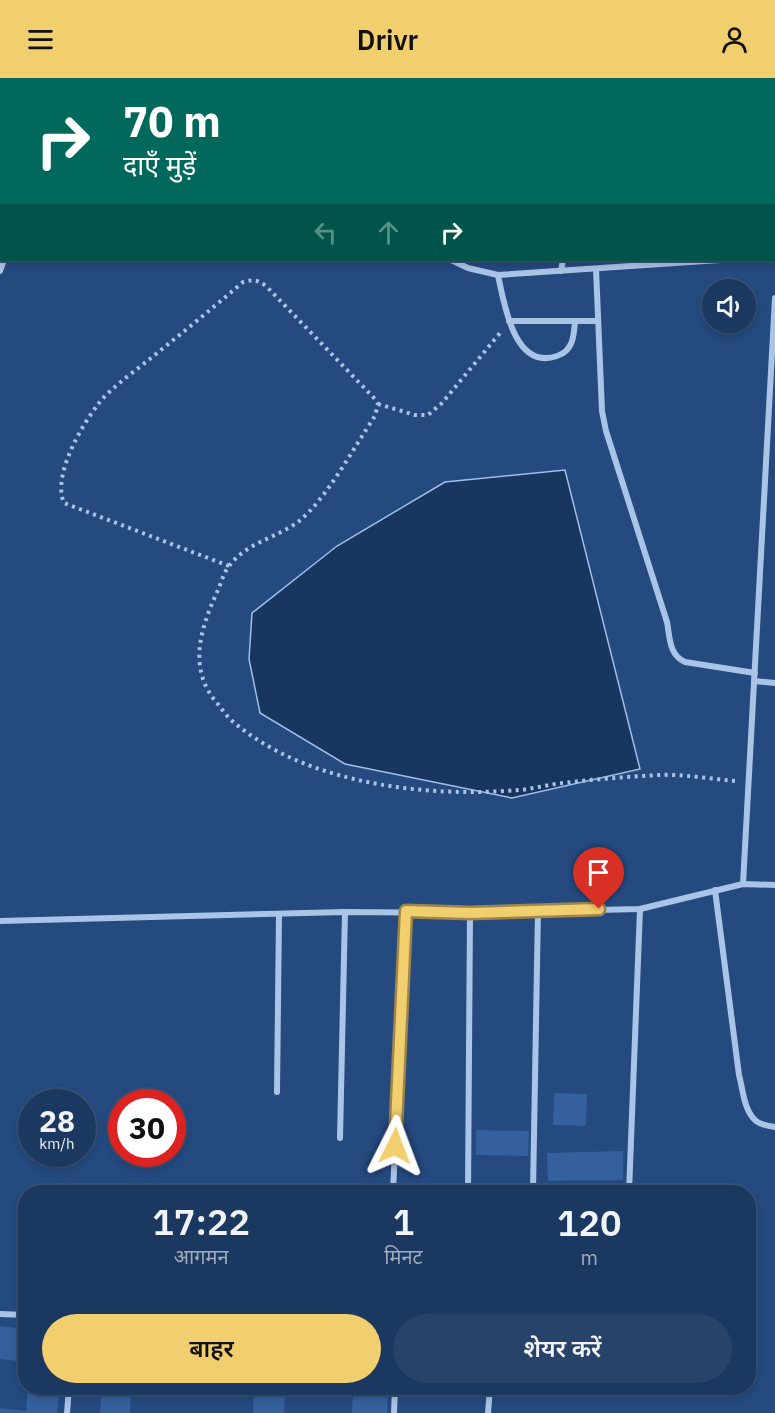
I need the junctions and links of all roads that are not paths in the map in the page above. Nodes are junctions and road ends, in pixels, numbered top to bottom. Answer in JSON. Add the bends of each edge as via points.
{"nodes":[{"id":1,"x":453,"y":261,"type":"edge"},
{"id":2,"x":563,"y":261,"type":"edge"},
{"id":3,"x":706,"y":261,"type":"edge"},
{"id":4,"x":596,"y":269,"type":"junction"},
{"id":5,"x":561,"y":271,"type":"junction"},
{"id":6,"x":498,"y":275,"type":"junction"},
{"id":7,"x":775,"y":298,"type":"edge"},
{"id":8,"x":510,"y":321,"type":"junction"},
{"id":9,"x":575,"y":321,"type":"junction"},
{"id":10,"x":598,"y":321,"type":"junction"},
{"id":11,"x":755,"y":673,"type":"junction"},
{"id":12,"x":754,"y":681,"type":"junction"},
{"id":13,"x":775,"y":683,"type":"edge"},
{"id":14,"x":743,"y":884,"type":"junction"},
{"id":15,"x":775,"y":885,"type":"edge"},
{"id":16,"x":716,"y":890,"type":"junction"},
{"id":17,"x":640,"y":909,"type":"junction"},
{"id":18,"x":538,"y":910,"type":"junction"},
{"id":19,"x":406,"y":911,"type":"junction"},
{"id":20,"x":345,"y":912,"type":"junction"},
{"id":21,"x":470,"y":913,"type":"junction"},
{"id":22,"x":279,"y":914,"type":"junction"},
{"id":23,"x":0,"y":921,"type":"edge"},
{"id":24,"x":277,"y":1092,"type":"dead end"},
{"id":25,"x":775,"y":1127,"type":"edge"},
{"id":26,"x":340,"y":1138,"type":"dead end"},
{"id":27,"x":393,"y":1185,"type":"edge"},
{"id":28,"x":468,"y":1185,"type":"edge"},
{"id":29,"x":533,"y":1185,"type":"edge"},
{"id":30,"x":628,"y":1185,"type":"edge"},
{"id":31,"x":0,"y":1314,"type":"edge"},
{"id":32,"x":18,"y":1315,"type":"edge"},
{"id":33,"x":69,"y":1395,"type":"edge"},
{"id":34,"x":395,"y":1395,"type":"edge"},
{"id":35,"x":489,"y":1395,"type":"edge"},
{"id":36,"x":68,"y":1413,"type":"edge"},
{"id":37,"x":394,"y":1413,"type":"edge"},
{"id":38,"x":488,"y":1413,"type":"edge"}],
"edges":[{"from":1,"to":6,"type":"street"},
{"from":2,"to":5,"type":"street"},
{"from":3,"to":4,"type":"street"},
{"from":4,"to":5,"type":"street"},
{"from":4,"to":10,"type":"street"},
{"from":5,"to":6,"type":"street"},
{"from":6,"to":8,"type":"street"},
{"from":7,"to":11,"type":"street"},
{"from":8,"to":9,"type":"street"},
{"from":8,"to":9,"type":"street","via":[[524,349],[546,358],[559,356],[569,348],[574,340]]},
{"from":9,"to":10,"type":"street"},
{"from":10,"to":11,"type":"street","via":[[606,431],[667,622],[672,650],[685,662]]},
{"from":11,"to":12,"type":"street"},
{"from":12,"to":13,"type":"street"},
{"from":12,"to":14,"type":"street"},
{"from":14,"to":15,"type":"street"},
{"from":14,"to":16,"type":"street"},
{"from":16,"to":17,"type":"street"},
{"from":16,"to":25,"type":"street","via":[[745,1100],[758,1123]]},
{"from":17,"to":18,"type":"street"},
{"from":17,"to":30,"type":"street"},
{"from":18,"to":21,"type":"street"},
{"from":18,"to":29,"type":"street"},
{"from":19,"to":20,"type":"street"},
{"from":19,"to":21,"type":"street"},
{"from":19,"to":27,"type":"street"},
{"from":20,"to":22,"type":"street"},
{"from":20,"to":26,"type":"street"},
{"from":21,"to":28,"type":"street"},
{"from":22,"to":23,"type":"street"},
{"from":22,"to":24,"type":"street"},
{"from":31,"to":32,"type":"street"},
{"from":33,"to":36,"type":"street"},
{"from":34,"to":37,"type":"street"},
{"from":35,"to":38,"type":"street"}]}
